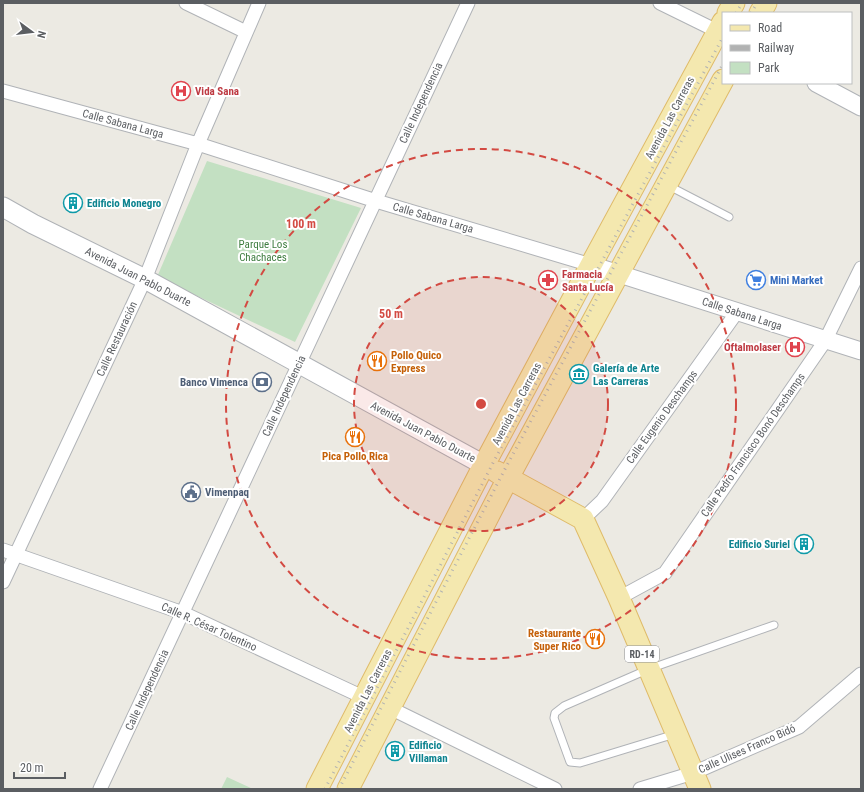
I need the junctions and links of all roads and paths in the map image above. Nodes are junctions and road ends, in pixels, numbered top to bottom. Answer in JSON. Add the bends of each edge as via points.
{"nodes":[{"id":1,"x":186,"y":3,"type":"edge"},
{"id":2,"x":259,"y":3,"type":"edge"},
{"id":3,"x":468,"y":3,"type":"edge"},
{"id":4,"x":660,"y":3,"type":"edge"},
{"id":5,"x":734,"y":3,"type":"edge"},
{"id":6,"x":766,"y":3,"type":"edge"},
{"id":7,"x":729,"y":12,"type":"edge"},
{"id":8,"x":761,"y":12,"type":"edge"},
{"id":9,"x":720,"y":26,"type":"edge"},
{"id":10,"x":246,"y":32,"type":"junction"},
{"id":11,"x":722,"y":82,"type":"edge"},
{"id":12,"x":818,"y":84,"type":"edge"},
{"id":13,"x":3,"y":91,"type":"edge"},
{"id":14,"x":861,"y":107,"type":"edge"},
{"id":15,"x":198,"y":144,"type":"junction"},
{"id":16,"x":667,"y":185,"type":"junction"},
{"id":17,"x":376,"y":201,"type":"junction"},
{"id":18,"x":3,"y":207,"type":"edge"},
{"id":19,"x":729,"y":217,"type":"dead end"},
{"id":20,"x":591,"y":265,"type":"junction"},
{"id":21,"x":861,"y":268,"type":"edge"},
{"id":22,"x":618,"y":273,"type":"junction"},
{"id":23,"x":145,"y":280,"type":"junction"},
{"id":24,"x":737,"y":312,"type":"junction"},
{"id":25,"x":825,"y":341,"type":"junction"},
{"id":26,"x":861,"y":351,"type":"edge"},
{"id":27,"x":299,"y":365,"type":"junction"},
{"id":28,"x":484,"y":465,"type":"junction"},
{"id":29,"x":508,"y":478,"type":"junction"},
{"id":30,"x":583,"y":519,"type":"junction"},
{"id":31,"x":9,"y":552,"type":"edge"},
{"id":32,"x":3,"y":582,"type":"edge"},
{"id":33,"x":619,"y":598,"type":"junction"},
{"id":34,"x":183,"y":613,"type":"junction"},
{"id":35,"x":774,"y":625,"type":"dead end"},
{"id":36,"x":649,"y":669,"type":"junction"},
{"id":37,"x":861,"y":674,"type":"edge"},
{"id":38,"x":365,"y":698,"type":"junction"},
{"id":39,"x":390,"y":708,"type":"junction"},
{"id":40,"x":676,"y":734,"type":"junction"},
{"id":41,"x":697,"y":781,"type":"edge"},
{"id":42,"x":100,"y":789,"type":"edge"},
{"id":43,"x":317,"y":789,"type":"edge"},
{"id":44,"x":348,"y":789,"type":"edge"},
{"id":45,"x":555,"y":789,"type":"edge"},
{"id":46,"x":640,"y":789,"type":"edge"}],
"edges":[{"from":1,"to":10,"type":"street"},
{"from":2,"to":10,"type":"street","name":"Calle Restauración"},
{"from":3,"to":17,"type":"street","name":"Calle Independencia"},
{"from":4,"to":9,"type":"street"},
{"from":5,"to":7,"type":"main road"},
{"from":6,"to":8,"type":"main road"},
{"from":9,"to":20,"type":"main road","name":"Avenida Las Carreras"},
{"from":10,"to":15,"type":"street","name":"Calle Restauración"},
{"from":11,"to":16,"type":"main road"},
{"from":12,"to":14,"type":"street"},
{"from":13,"to":15,"type":"street","name":"Calle Sabana Larga"},
{"from":15,"to":17,"type":"street","name":"Calle Sabana Larga"},
{"from":15,"to":23,"type":"street","name":"Calle Restauración"},
{"from":16,"to":19,"type":"lane"},
{"from":16,"to":22,"type":"main road"},
{"from":17,"to":20,"type":"street","name":"Calle Sabana Larga"},
{"from":17,"to":27,"type":"street","name":"Calle Independencia"},
{"from":18,"to":23,"type":"main road","name":"Avenida Juan Pablo Duarte"},
{"from":20,"to":22,"type":"street","name":"Calle Sabana Larga"},
{"from":20,"to":28,"type":"main road","name":"Avenida Las Carreras"},
{"from":21,"to":25,"type":"street","name":"Calle Pedro Francisco Bonó Deschamps"},
{"from":22,"to":24,"type":"street","name":"Calle Sabana Larga"},
{"from":22,"to":29,"type":"main road"},
{"from":23,"to":27,"type":"main road","name":"Avenida Juan Pablo Duarte"},
{"from":23,"to":31,"type":"street","name":"Calle Restauración"},
{"from":24,"to":25,"type":"street","name":"Calle Sabana Larga"},
{"from":24,"to":30,"type":"street","name":"Calle Eugenio Deschamps","via":[[602,501]]},
{"from":25,"to":26,"type":"street","name":"Calle Sabana Larga"},
{"from":25,"to":33,"type":"street","name":"Calle Pedro Francisco Bonó Deschamps","via":[[665,573]]},
{"from":27,"to":28,"type":"main road","name":"Avenida Juan Pablo Duarte"},
{"from":27,"to":34,"type":"street","name":"Calle Independencia"},
{"from":28,"to":29,"type":"main road","name":"Avenida Juan Pablo Duarte"},
{"from":28,"to":38,"type":"main road","name":"Avenida Las Carreras"},
{"from":29,"to":30,"type":"main road","name":"Avenida Juan Pablo Duarte"},
{"from":29,"to":39,"type":"main road"},
{"from":30,"to":33,"type":"main road","number":"RD-14"},
{"from":31,"to":32,"type":"street","name":"Calle Restauración"},
{"from":31,"to":34,"type":"street","name":"Calle R. César Tolentino"},
{"from":33,"to":36,"type":"main road","number":"RD-14"},
{"from":34,"to":38,"type":"street","name":"Calle R. César Tolentino"},
{"from":34,"to":42,"type":"street","name":"Calle Independencia"},
{"from":35,"to":36,"type":"lane"},
{"from":36,"to":40,"type":"main road","number":"RD-14"},
{"from":36,"to":40,"type":"lane","via":[[564,706],[555,713],[554,718],[570,762],[580,764]]},
{"from":37,"to":41,"type":"street","name":"Calle Ulises Franco Bidó","via":[[799,727]]},
{"from":38,"to":43,"type":"main road","name":"Avenida Las Carreras"},
{"from":39,"to":44,"type":"main road"},
{"from":39,"to":45,"type":"street"},
{"from":40,"to":41,"type":"main road","number":"RD-14"},
{"from":41,"to":46,"type":"street","name":"Calle Ulises Franco Bidó"}]}
